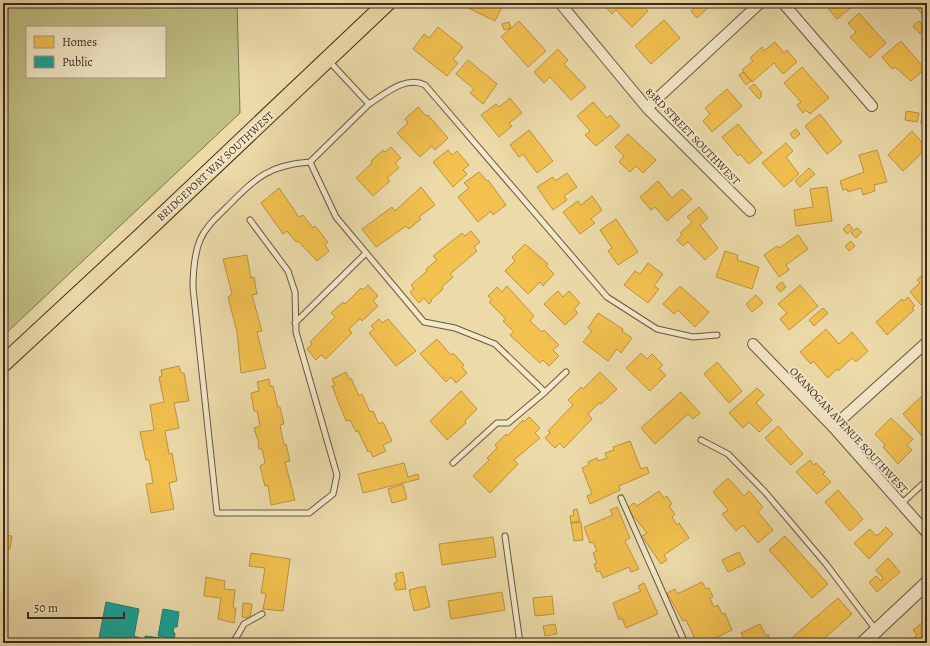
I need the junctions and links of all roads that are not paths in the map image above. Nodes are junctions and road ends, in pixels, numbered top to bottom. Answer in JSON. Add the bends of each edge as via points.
{"nodes":[{"id":1,"x":387,"y":3,"type":"edge"},
{"id":2,"x":560,"y":3,"type":"edge"},
{"id":3,"x":760,"y":3,"type":"edge"},
{"id":4,"x":783,"y":3,"type":"edge"},
{"id":5,"x":328,"y":59,"type":"junction"},
{"id":6,"x":369,"y":104,"type":"junction"},
{"id":7,"x":872,"y":106,"type":"dead end"},
{"id":8,"x":647,"y":108,"type":"junction"},
{"id":9,"x":310,"y":162,"type":"junction"},
{"id":10,"x":750,"y":211,"type":"dead end"},
{"id":11,"x":250,"y":220,"type":"dead end"},
{"id":12,"x":366,"y":253,"type":"junction"},
{"id":13,"x":295,"y":323,"type":"junction"},
{"id":14,"x":717,"y":335,"type":"dead end"},
{"id":15,"x":927,"y":342,"type":"edge"},
{"id":16,"x":753,"y":344,"type":"dead end"},
{"id":17,"x":3,"y":364,"type":"edge"},
{"id":18,"x":566,"y":372,"type":"dead end"},
{"id":19,"x":545,"y":392,"type":"junction"},
{"id":20,"x":832,"y":427,"type":"junction"},
{"id":21,"x":701,"y":440,"type":"dead end"},
{"id":22,"x":453,"y":463,"type":"dead end"},
{"id":23,"x":927,"y":480,"type":"edge"},
{"id":24,"x":621,"y":498,"type":"dead end"},
{"id":25,"x":901,"y":504,"type":"junction"},
{"id":26,"x":927,"y":533,"type":"edge"},
{"id":27,"x":506,"y":536,"type":"dead end"},
{"id":28,"x":927,"y":583,"type":"edge"},
{"id":29,"x":262,"y":614,"type":"dead end"},
{"id":30,"x":876,"y":631,"type":"junction"},
{"id":31,"x":233,"y":643,"type":"edge"},
{"id":32,"x":520,"y":643,"type":"edge"},
{"id":33,"x":685,"y":643,"type":"edge"},
{"id":34,"x":863,"y":643,"type":"edge"}],
"edges":[{"from":1,"to":5,"type":"main road","name":"BRIDGEPORT WAY SOUTHWEST"},
{"from":2,"to":8,"type":"street","name":"83RD STREET SOUTHWEST"},
{"from":3,"to":8,"type":"street"},
{"from":4,"to":7,"type":"street"},
{"from":5,"to":6,"type":"lane"},
{"from":5,"to":17,"type":"main road","name":"BRIDGEPORT WAY SOUTHWEST"},
{"from":6,"to":9,"type":"lane"},
{"from":6,"to":14,"type":"lane","via":[[402,84],[417,81],[425,85],[607,297],[658,329],[692,337]]},
{"from":8,"to":10,"type":"street","name":"83RD STREET SOUTHWEST"},
{"from":9,"to":12,"type":"lane","via":[[336,217]]},
{"from":9,"to":13,"type":"lane","via":[[289,164],[264,173],[208,225],[200,240],[193,269],[193,288],[216,513],[309,513],[332,494],[337,475]]},
{"from":11,"to":13,"type":"lane","via":[[288,271],[295,292]]},
{"from":12,"to":13,"type":"lane"},
{"from":12,"to":19,"type":"lane","via":[[424,322],[455,328],[495,344]]},
{"from":15,"to":20,"type":"street"},
{"from":16,"to":20,"type":"street","name":"OKANOGAN AVENUE SOUTHWEST"},
{"from":18,"to":19,"type":"lane"},
{"from":19,"to":22,"type":"lane","via":[[508,423],[497,423]]},
{"from":20,"to":25,"type":"street","name":"OKANOGAN AVENUE SOUTHWEST"},
{"from":21,"to":30,"type":"lane","via":[[728,454],[765,492],[826,564]]},
{"from":23,"to":25,"type":"lane"},
{"from":24,"to":33,"type":"lane"},
{"from":25,"to":26,"type":"street","name":"OKANOGAN AVENUE SOUTHWEST"},
{"from":27,"to":32,"type":"lane"},
{"from":28,"to":30,"type":"street"},
{"from":29,"to":31,"type":"lane","via":[[244,624]]},
{"from":30,"to":34,"type":"street"}]}
